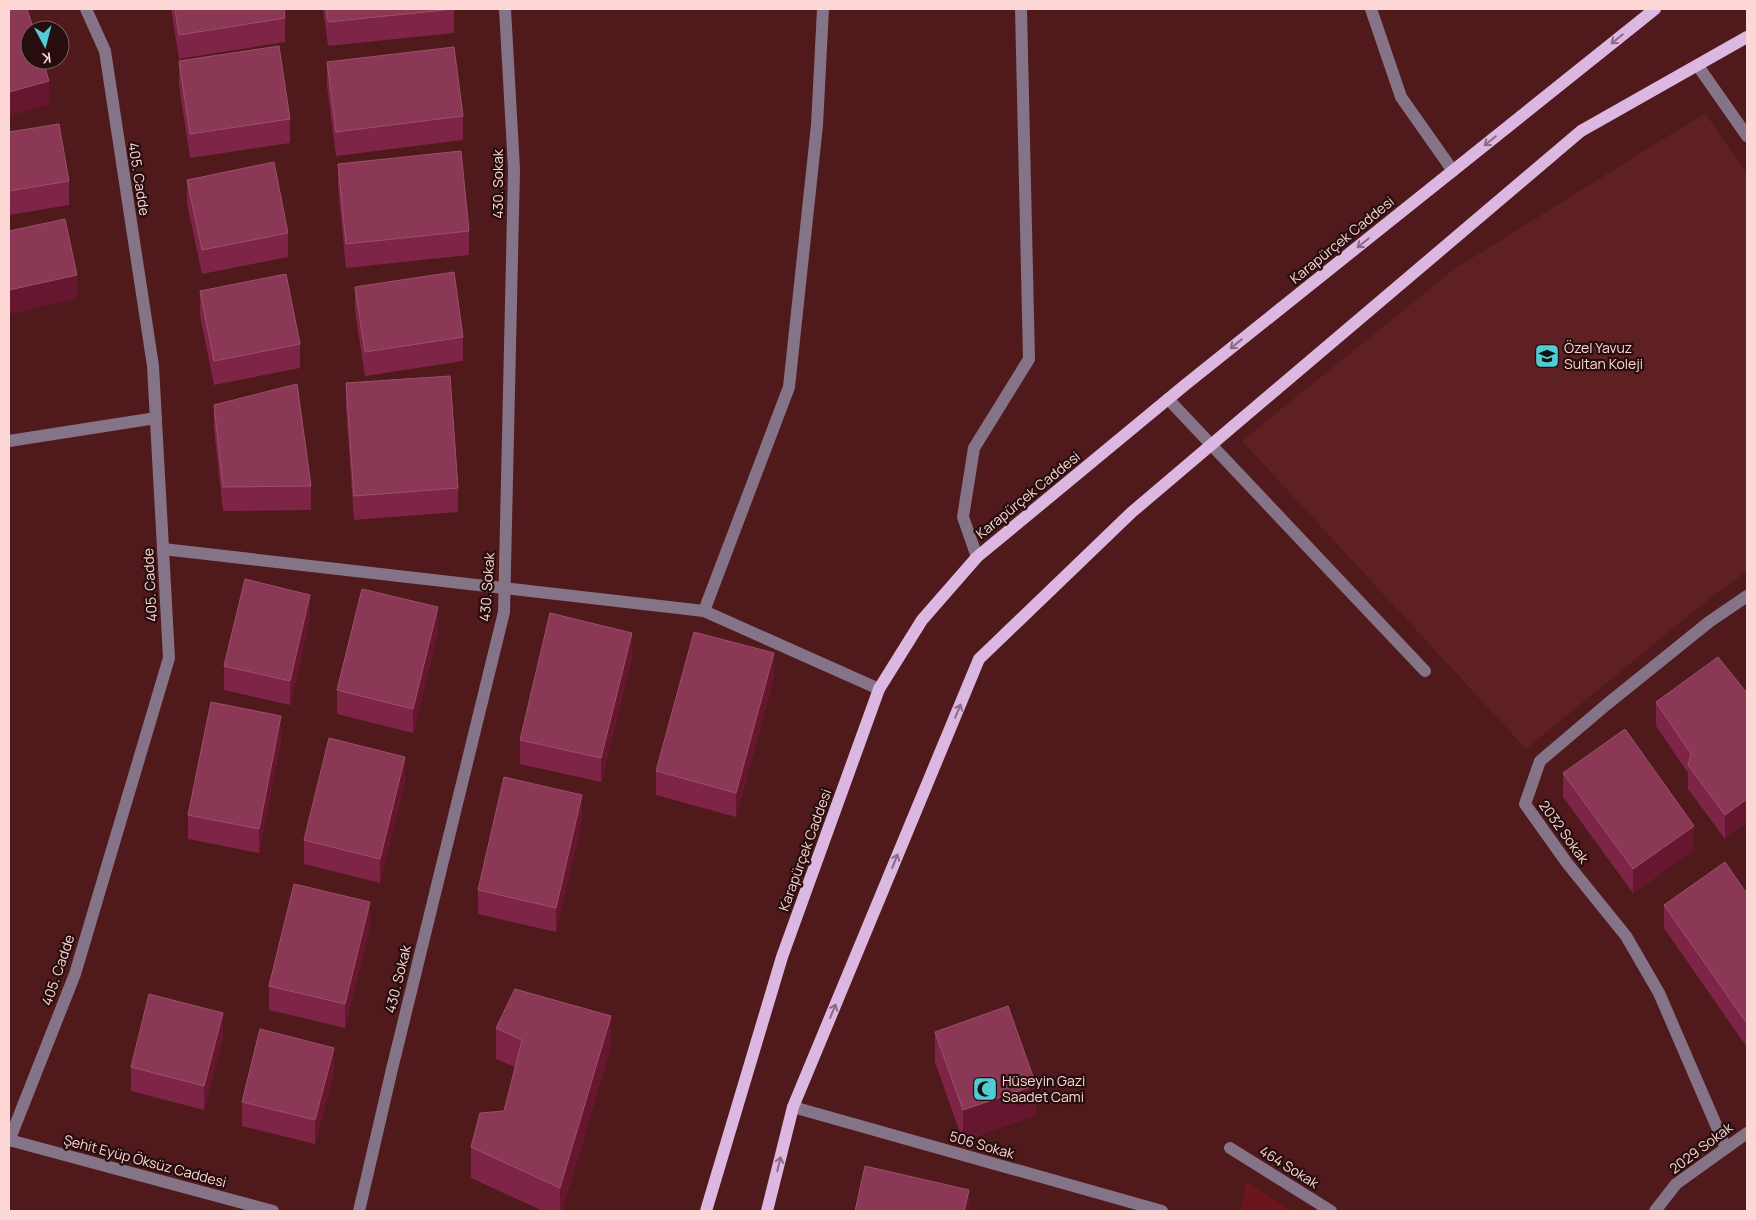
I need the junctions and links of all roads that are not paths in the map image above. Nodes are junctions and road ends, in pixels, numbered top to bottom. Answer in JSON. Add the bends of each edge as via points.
{"nodes":[{"id":1,"x":86,"y":9,"type":"edge"},
{"id":2,"x":505,"y":9,"type":"edge"},
{"id":3,"x":823,"y":9,"type":"edge"},
{"id":4,"x":1021,"y":9,"type":"edge"},
{"id":5,"x":1371,"y":9,"type":"edge"},
{"id":6,"x":1655,"y":9,"type":"edge"},
{"id":7,"x":1747,"y":37,"type":"edge"},
{"id":8,"x":1698,"y":66,"type":"junction"},
{"id":9,"x":1747,"y":136,"type":"edge"},
{"id":10,"x":1453,"y":171,"type":"junction"},
{"id":11,"x":1168,"y":399,"type":"junction"},
{"id":12,"x":156,"y":418,"type":"junction"},
{"id":13,"x":9,"y":441,"type":"edge"},
{"id":14,"x":1212,"y":444,"type":"junction"},
{"id":15,"x":163,"y":549,"type":"junction"},
{"id":16,"x":977,"y":557,"type":"junction"},
{"id":17,"x":504,"y":588,"type":"junction"},
{"id":18,"x":1747,"y":596,"type":"edge"},
{"id":19,"x":704,"y":610,"type":"junction"},
{"id":20,"x":1425,"y":671,"type":"dead end"},
{"id":21,"x":879,"y":689,"type":"junction"},
{"id":22,"x":793,"y":1107,"type":"junction"},
{"id":23,"x":1747,"y":1132,"type":"edge"},
{"id":24,"x":9,"y":1140,"type":"edge"},
{"id":25,"x":1230,"y":1148,"type":"dead end"},
{"id":26,"x":1726,"y":1148,"type":"junction"},
{"id":27,"x":274,"y":1211,"type":"edge"},
{"id":28,"x":359,"y":1211,"type":"edge"},
{"id":29,"x":706,"y":1211,"type":"edge"},
{"id":30,"x":767,"y":1211,"type":"edge"},
{"id":31,"x":1162,"y":1211,"type":"edge"},
{"id":32,"x":1331,"y":1211,"type":"edge"},
{"id":33,"x":1655,"y":1211,"type":"edge"}],
"edges":[{"from":1,"to":12,"type":"street","name":"405. Cadde","via":[[105,51],[153,366]]},
{"from":2,"to":17,"type":"street","name":"430. Sokak","via":[[514,169]]},
{"from":3,"to":19,"type":"street","via":[[817,125],[789,387]]},
{"from":4,"to":16,"type":"street","via":[[1029,360],[974,448],[963,517]]},
{"from":5,"to":10,"type":"street","via":[[1401,97]]},
{"from":6,"to":10,"type":"main road","name":"Karapürçek Caddesi","one_way":true},
{"from":7,"to":8,"type":"main road"},
{"from":8,"to":9,"type":"street"},
{"from":8,"to":14,"type":"main road","via":[[1581,131]]},
{"from":10,"to":11,"type":"main road","name":"Karapürçek Caddesi","one_way":true},
{"from":11,"to":14,"type":"street"},
{"from":11,"to":16,"type":"main road","name":"Karapürçek Caddesi"},
{"from":12,"to":13,"type":"street"},
{"from":12,"to":15,"type":"street","name":"405. Cadde"},
{"from":14,"to":20,"type":"street"},
{"from":22,"to":14,"type":"main road","one_way":true,"via":[[979,660],[1132,512]]},
{"from":15,"to":17,"type":"street"},
{"from":15,"to":24,"type":"street","name":"405. Cadde","via":[[169,658],[75,974]]},
{"from":16,"to":21,"type":"main road","name":"Karapürçek Caddesi","via":[[922,620]]},
{"from":17,"to":19,"type":"street"},
{"from":17,"to":28,"type":"street","name":"430. Sokak","via":[[504,612]]},
{"from":18,"to":26,"type":"street","name":"2032 Sokak","via":[[1709,622],[1540,761],[1525,804],[1626,936],[1650,976]]},
{"from":19,"to":21,"type":"street"},
{"from":21,"to":29,"type":"main road","name":"Karapürçek Caddesi","via":[[782,957]]},
{"from":30,"to":22,"type":"main road","one_way":true},
{"from":22,"to":31,"type":"street","name":"506 Sokak"},
{"from":23,"to":26,"type":"street","name":"2029 Sokak"},
{"from":24,"to":27,"type":"street","name":"Şehit Eyüp Öksüz Caddesi"},
{"from":25,"to":32,"type":"street","name":"464 Sokak"},
{"from":26,"to":33,"type":"street","name":"2029 Sokak","via":[[1676,1184]]}]}
